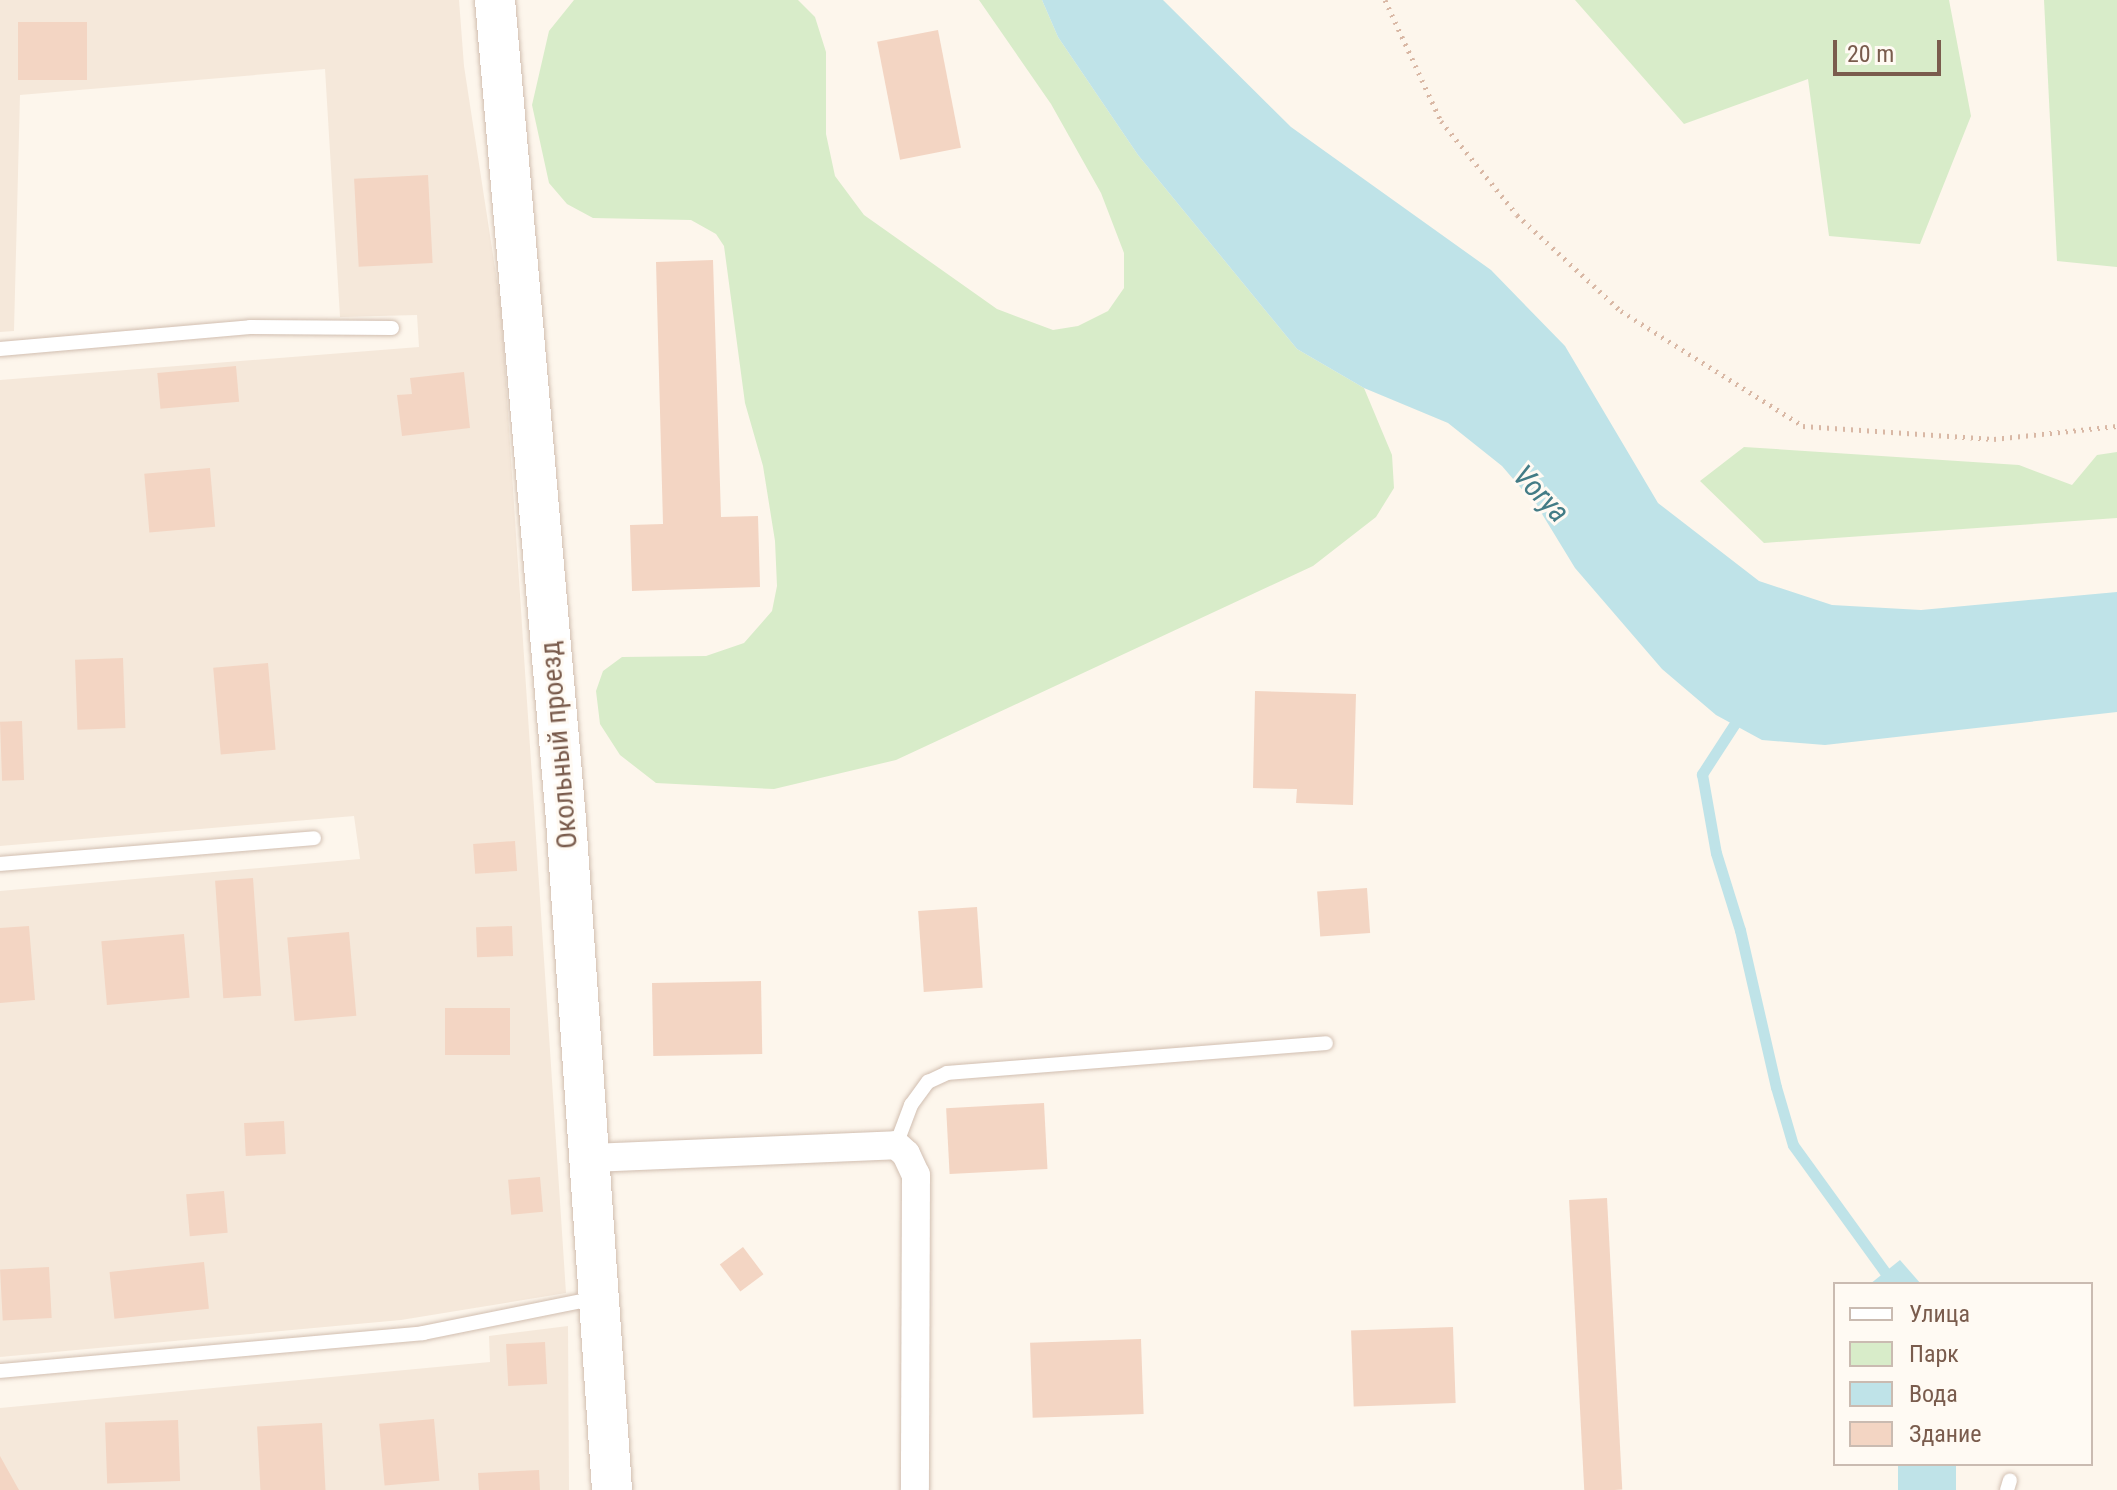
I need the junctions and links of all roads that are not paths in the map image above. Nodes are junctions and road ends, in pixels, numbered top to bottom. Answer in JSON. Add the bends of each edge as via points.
{"nodes":[{"id":1,"x":495,"y":0,"type":"edge"},
{"id":2,"x":392,"y":328,"type":"dead end"},
{"id":3,"x":0,"y":349,"type":"edge"},
{"id":4,"x":314,"y":838,"type":"dead end"},
{"id":5,"x":0,"y":864,"type":"edge"},
{"id":6,"x":1326,"y":1043,"type":"dead end"},
{"id":7,"x":896,"y":1145,"type":"junction"},
{"id":8,"x":591,"y":1158,"type":"junction"},
{"id":9,"x":600,"y":1297,"type":"junction"},
{"id":10,"x":0,"y":1371,"type":"edge"},
{"id":11,"x":612,"y":1490,"type":"edge"},
{"id":12,"x":915,"y":1490,"type":"edge"}],
"edges":[{"from":1,"to":8,"type":"street","name":"Окольный проезд"},
{"from":2,"to":3,"type":"lane","via":[[250,327]]},
{"from":4,"to":5,"type":"lane"},
{"from":6,"to":7,"type":"lane","via":[[947,1073],[928,1082],[911,1105]]},
{"from":7,"to":8,"type":"street"},
{"from":7,"to":12,"type":"street","via":[[916,1175]]},
{"from":8,"to":9,"type":"street","name":"Окольный проезд"},
{"from":9,"to":10,"type":"lane","via":[[423,1333]]},
{"from":9,"to":11,"type":"street","name":"Окольный проезд"}]}
